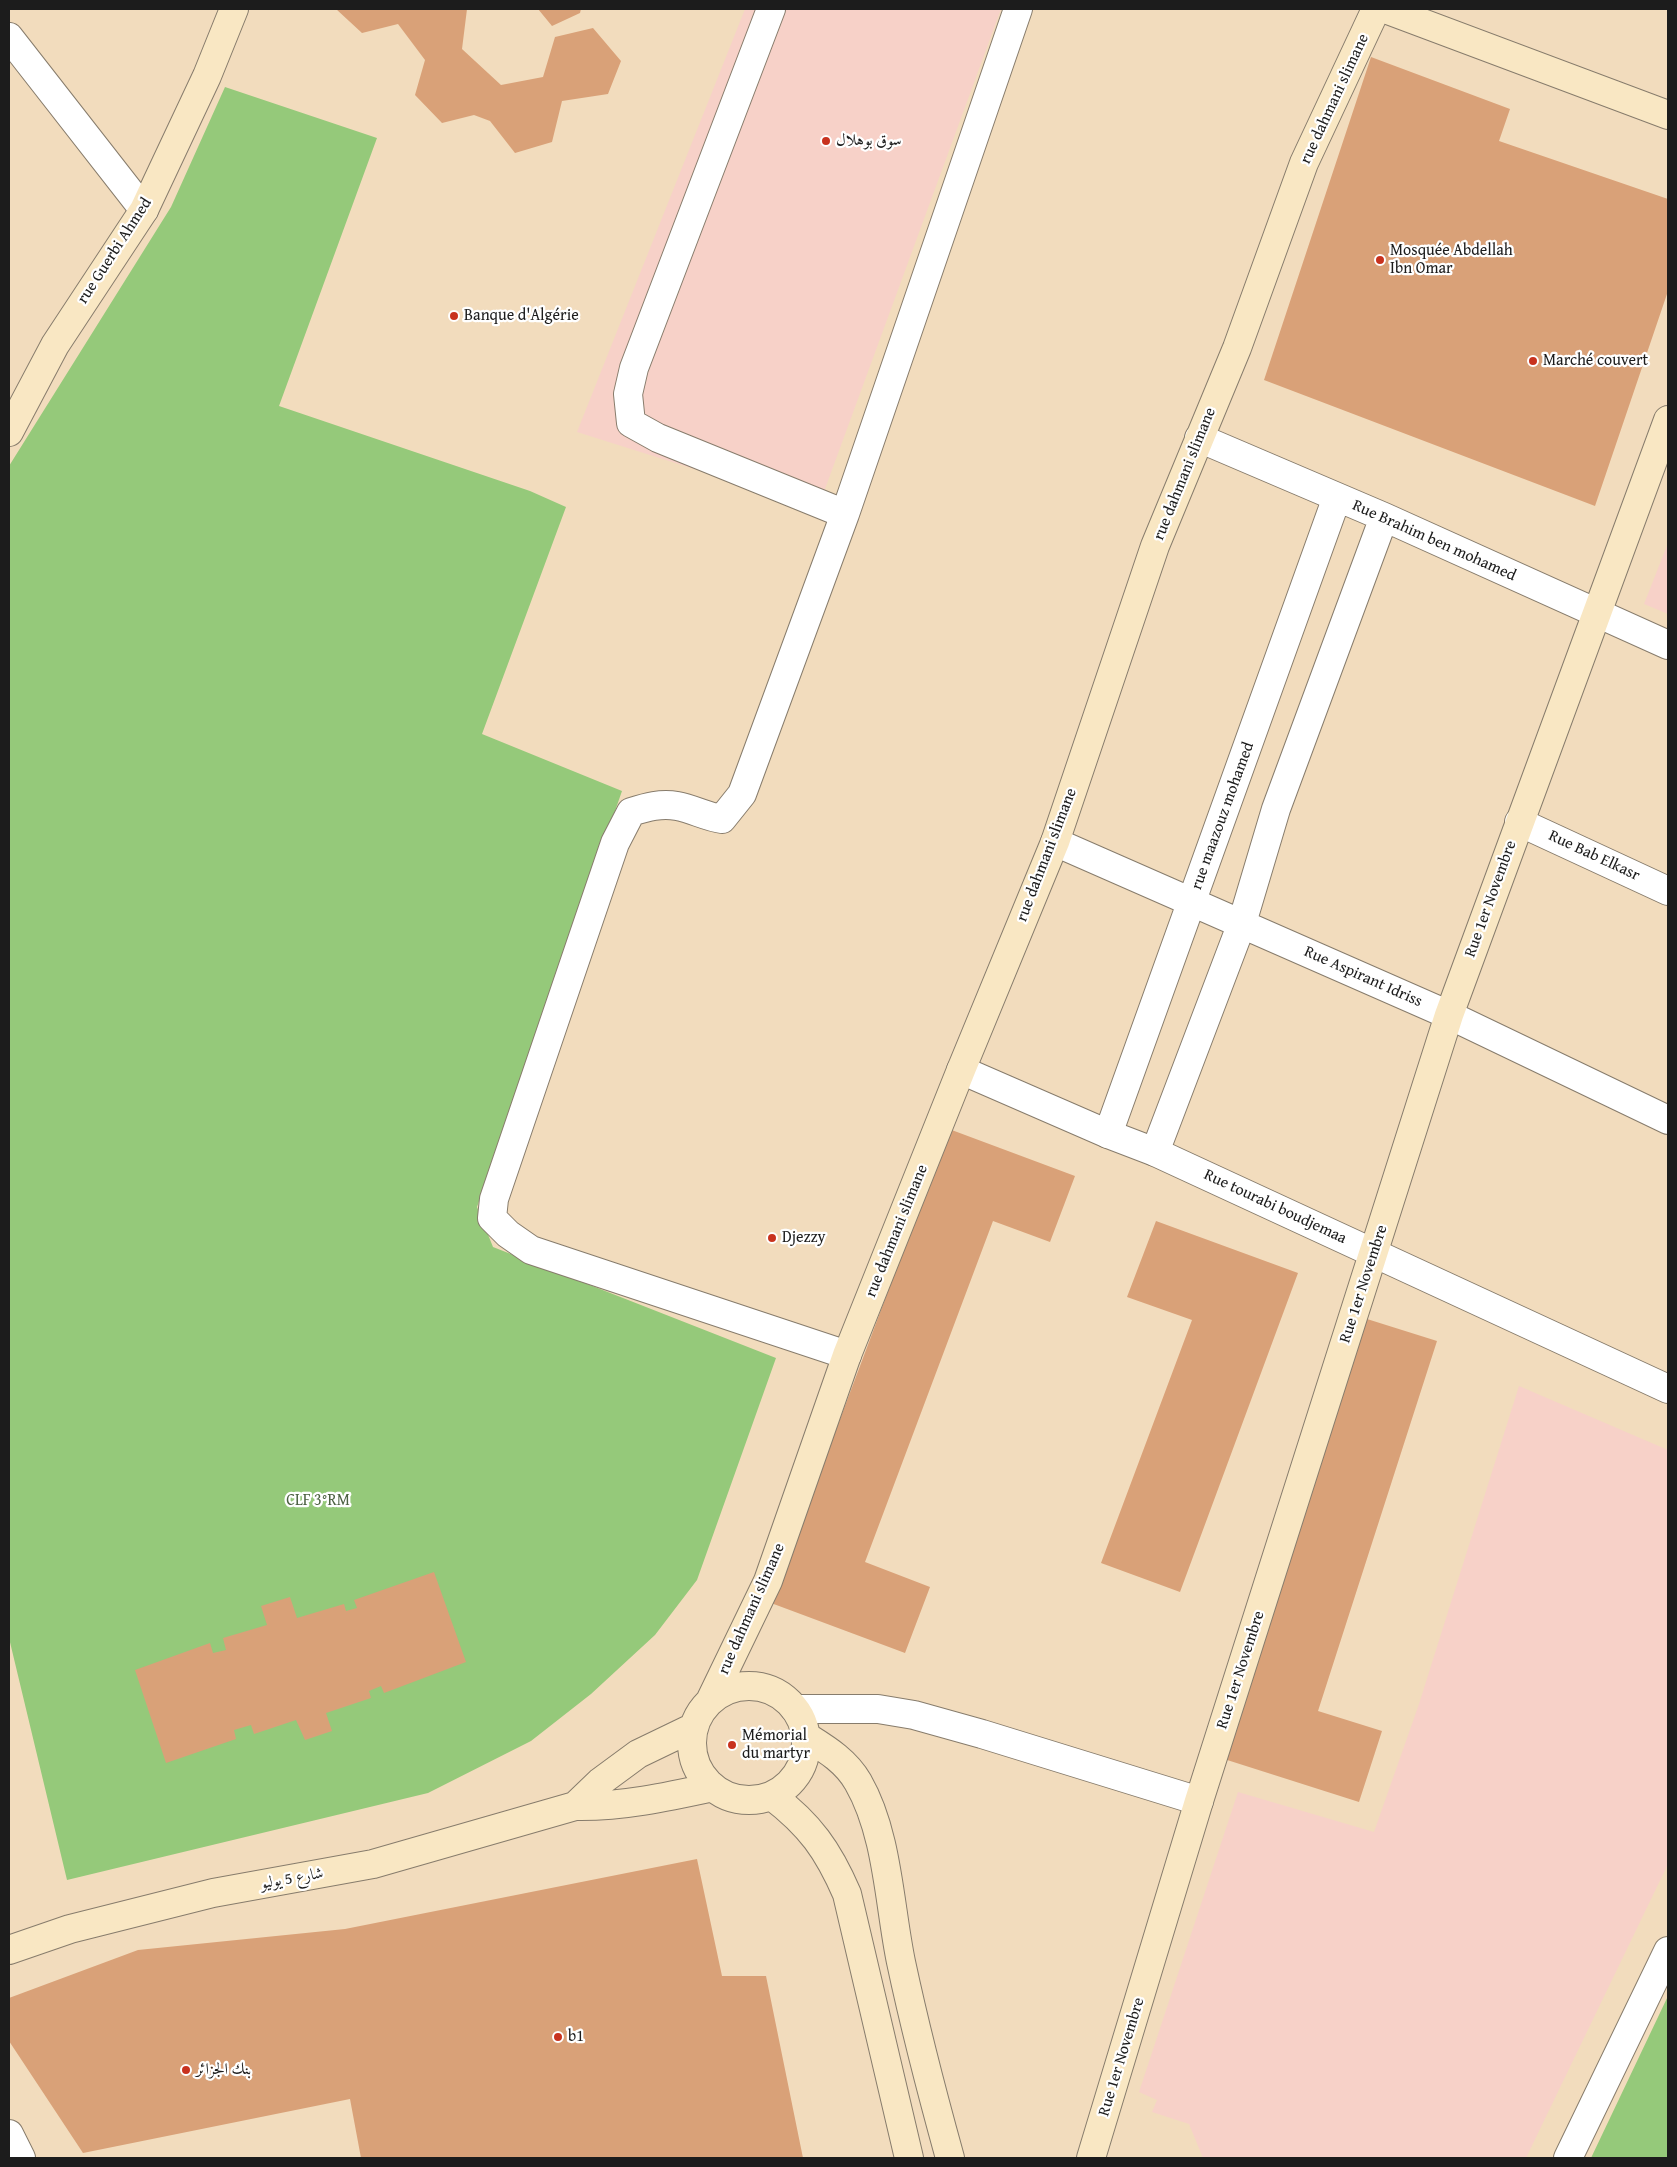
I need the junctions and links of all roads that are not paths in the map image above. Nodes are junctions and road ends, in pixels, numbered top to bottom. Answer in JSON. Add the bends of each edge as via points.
{"nodes":[{"id":1,"x":234,"y":9,"type":"edge"},
{"id":2,"x":770,"y":9,"type":"edge"},
{"id":3,"x":1018,"y":9,"type":"edge"},
{"id":4,"x":1376,"y":9,"type":"edge"},
{"id":5,"x":1385,"y":9,"type":"edge"},
{"id":6,"x":9,"y":37,"type":"edge"},
{"id":7,"x":1668,"y":115,"type":"edge"},
{"id":8,"x":144,"y":210,"type":"junction"},
{"id":9,"x":1668,"y":420,"type":"edge"},
{"id":10,"x":9,"y":432,"type":"edge"},
{"id":11,"x":1199,"y":438,"type":"junction"},
{"id":12,"x":1337,"y":497,"type":"junction"},
{"id":13,"x":845,"y":514,"type":"junction"},
{"id":14,"x":1384,"y":517,"type":"junction"},
{"id":15,"x":1597,"y":615,"type":"junction"},
{"id":16,"x":1668,"y":645,"type":"edge"},
{"id":17,"x":1520,"y":822,"type":"junction"},
{"id":18,"x":1055,"y":842,"type":"junction"},
{"id":19,"x":1668,"y":891,"type":"edge"},
{"id":20,"x":1192,"y":902,"type":"junction"},
{"id":21,"x":1242,"y":923,"type":"junction"},
{"id":22,"x":1449,"y":1016,"type":"junction"},
{"id":23,"x":961,"y":1070,"type":"junction"},
{"id":24,"x":1668,"y":1120,"type":"edge"},
{"id":25,"x":1108,"y":1134,"type":"junction"},
{"id":26,"x":1155,"y":1152,"type":"junction"},
{"id":27,"x":1374,"y":1253,"type":"junction"},
{"id":28,"x":847,"y":1355,"type":"junction"},
{"id":29,"x":1668,"y":1389,"type":"edge"},
{"id":30,"x":712,"y":1699,"type":"junction"},
{"id":31,"x":795,"y":1709,"type":"junction"},
{"id":32,"x":694,"y":1727,"type":"junction"},
{"id":33,"x":807,"y":1737,"type":"junction"},
{"id":34,"x":713,"y":1788,"type":"junction"},
{"id":35,"x":772,"y":1796,"type":"junction"},
{"id":36,"x":1199,"y":1802,"type":"junction"},
{"id":37,"x":575,"y":1806,"type":"junction"},
{"id":38,"x":9,"y":1950,"type":"edge"},
{"id":39,"x":1668,"y":1951,"type":"edge"},
{"id":40,"x":9,"y":2134,"type":"edge"},
{"id":41,"x":21,"y":2158,"type":"edge"},
{"id":42,"x":909,"y":2158,"type":"edge"},
{"id":43,"x":950,"y":2158,"type":"edge"},
{"id":44,"x":1091,"y":2158,"type":"edge"},
{"id":45,"x":1568,"y":2158,"type":"edge"}],
"edges":[{"from":1,"to":8,"type":"main road","name":"rue Guerbi Ahmed","via":[[208,76]]},
{"from":2,"to":13,"type":"street","via":[[634,368],[628,394],[631,423],[658,438]]},
{"from":3,"to":13,"type":"street"},
{"from":4,"to":11,"type":"main road","name":"rue dahmani slimane","via":[[1304,164],[1237,348]]},
{"from":5,"to":7,"type":"main road"},
{"from":6,"to":8,"type":"street"},
{"from":8,"to":10,"type":"main road","name":"rue Guerbi Ahmed","via":[[55,344]]},
{"from":9,"to":15,"type":"main road","name":"Rue 1er Novembre"},
{"from":11,"to":12,"type":"street","name":"Rue Brahim ben mohamed"},
{"from":11,"to":18,"type":"main road","name":"rue dahmani slimane","via":[[1155,546]]},
{"from":12,"to":14,"type":"street","name":"Rue Brahim ben mohamed"},
{"from":12,"to":20,"type":"street","name":"rue maazouz mohamed"},
{"from":13,"to":28,"type":"street","via":[[742,794],[722,819],[706,817],[678,806],[654,805],[631,812],[612,853],[494,1199],[492,1218],[531,1250]]},
{"from":14,"to":15,"type":"street","name":"Rue Brahim ben mohamed"},
{"from":14,"to":21,"type":"street","via":[[1276,809]]},
{"from":15,"to":16,"type":"street","name":"Rue Brahim ben mohamed"},
{"from":15,"to":17,"type":"main road","name":"Rue 1er Novembre"},
{"from":17,"to":19,"type":"street","name":"Rue Bab Elkasr"},
{"from":17,"to":22,"type":"main road","name":"Rue 1er Novembre"},
{"from":18,"to":20,"type":"street","name":"Rue Aspirant Idriss"},
{"from":18,"to":23,"type":"main road","name":"rue dahmani slimane"},
{"from":20,"to":21,"type":"street","name":"Rue Aspirant Idriss"},
{"from":20,"to":25,"type":"street","name":"rue maazouz mohamed"},
{"from":21,"to":22,"type":"street","name":"Rue Aspirant Idriss"},
{"from":21,"to":26,"type":"street"},
{"from":22,"to":24,"type":"street","name":"Rue Aspirant Idriss"},
{"from":22,"to":27,"type":"main road","name":"Rue 1er Novembre"},
{"from":23,"to":25,"type":"street","name":"Rue tourabi boudjemaa"},
{"from":23,"to":28,"type":"main road","name":"rue dahmani slimane"},
{"from":25,"to":26,"type":"street","name":"Rue tourabi boudjemaa"},
{"from":26,"to":27,"type":"street","name":"Rue tourabi boudjemaa"},
{"from":27,"to":29,"type":"street","name":"Rue tourabi boudjemaa"},
{"from":27,"to":36,"type":"main road","name":"Rue 1er Novembre"},
{"from":28,"to":30,"type":"main road","name":"rue dahmani slimane","via":[[768,1581]]},
{"from":30,"to":31,"type":"main road","via":[[740,1686],[756,1686],[771,1690]]},
{"from":30,"to":32,"type":"main road"},
{"from":31,"to":33,"type":"main road"},
{"from":31,"to":36,"type":"street","via":[[878,1709],[914,1715]]},
{"from":32,"to":34,"type":"main road","via":[[691,1744],[694,1760],[701,1775]]},
{"from":32,"to":37,"type":"main road","name":"شارع 5 يوليو","via":[[638,1754],[600,1782]]},
{"from":33,"to":35,"type":"main road","via":[[801,1768],[789,1784]]},
{"from":33,"to":43,"type":"main road","via":[[835,1755],[847,1768],[858,1782],[872,1816],[884,1861],[901,1961]]},
{"from":34,"to":35,"type":"main road","via":[[741,1800]]},
{"from":34,"to":37,"type":"main road","name":"شارع 5 يوليو","via":[[601,1806]]},
{"from":35,"to":42,"type":"main road","via":[[818,1839],[835,1865],[847,1894]]},
{"from":36,"to":44,"type":"main road","name":"Rue 1er Novembre"},
{"from":37,"to":38,"type":"main road","name":"شارع 5 يوليو","via":[[373,1864],[213,1893],[70,1928]]},
{"from":39,"to":45,"type":"street"},
{"from":40,"to":41,"type":"street"}]}
